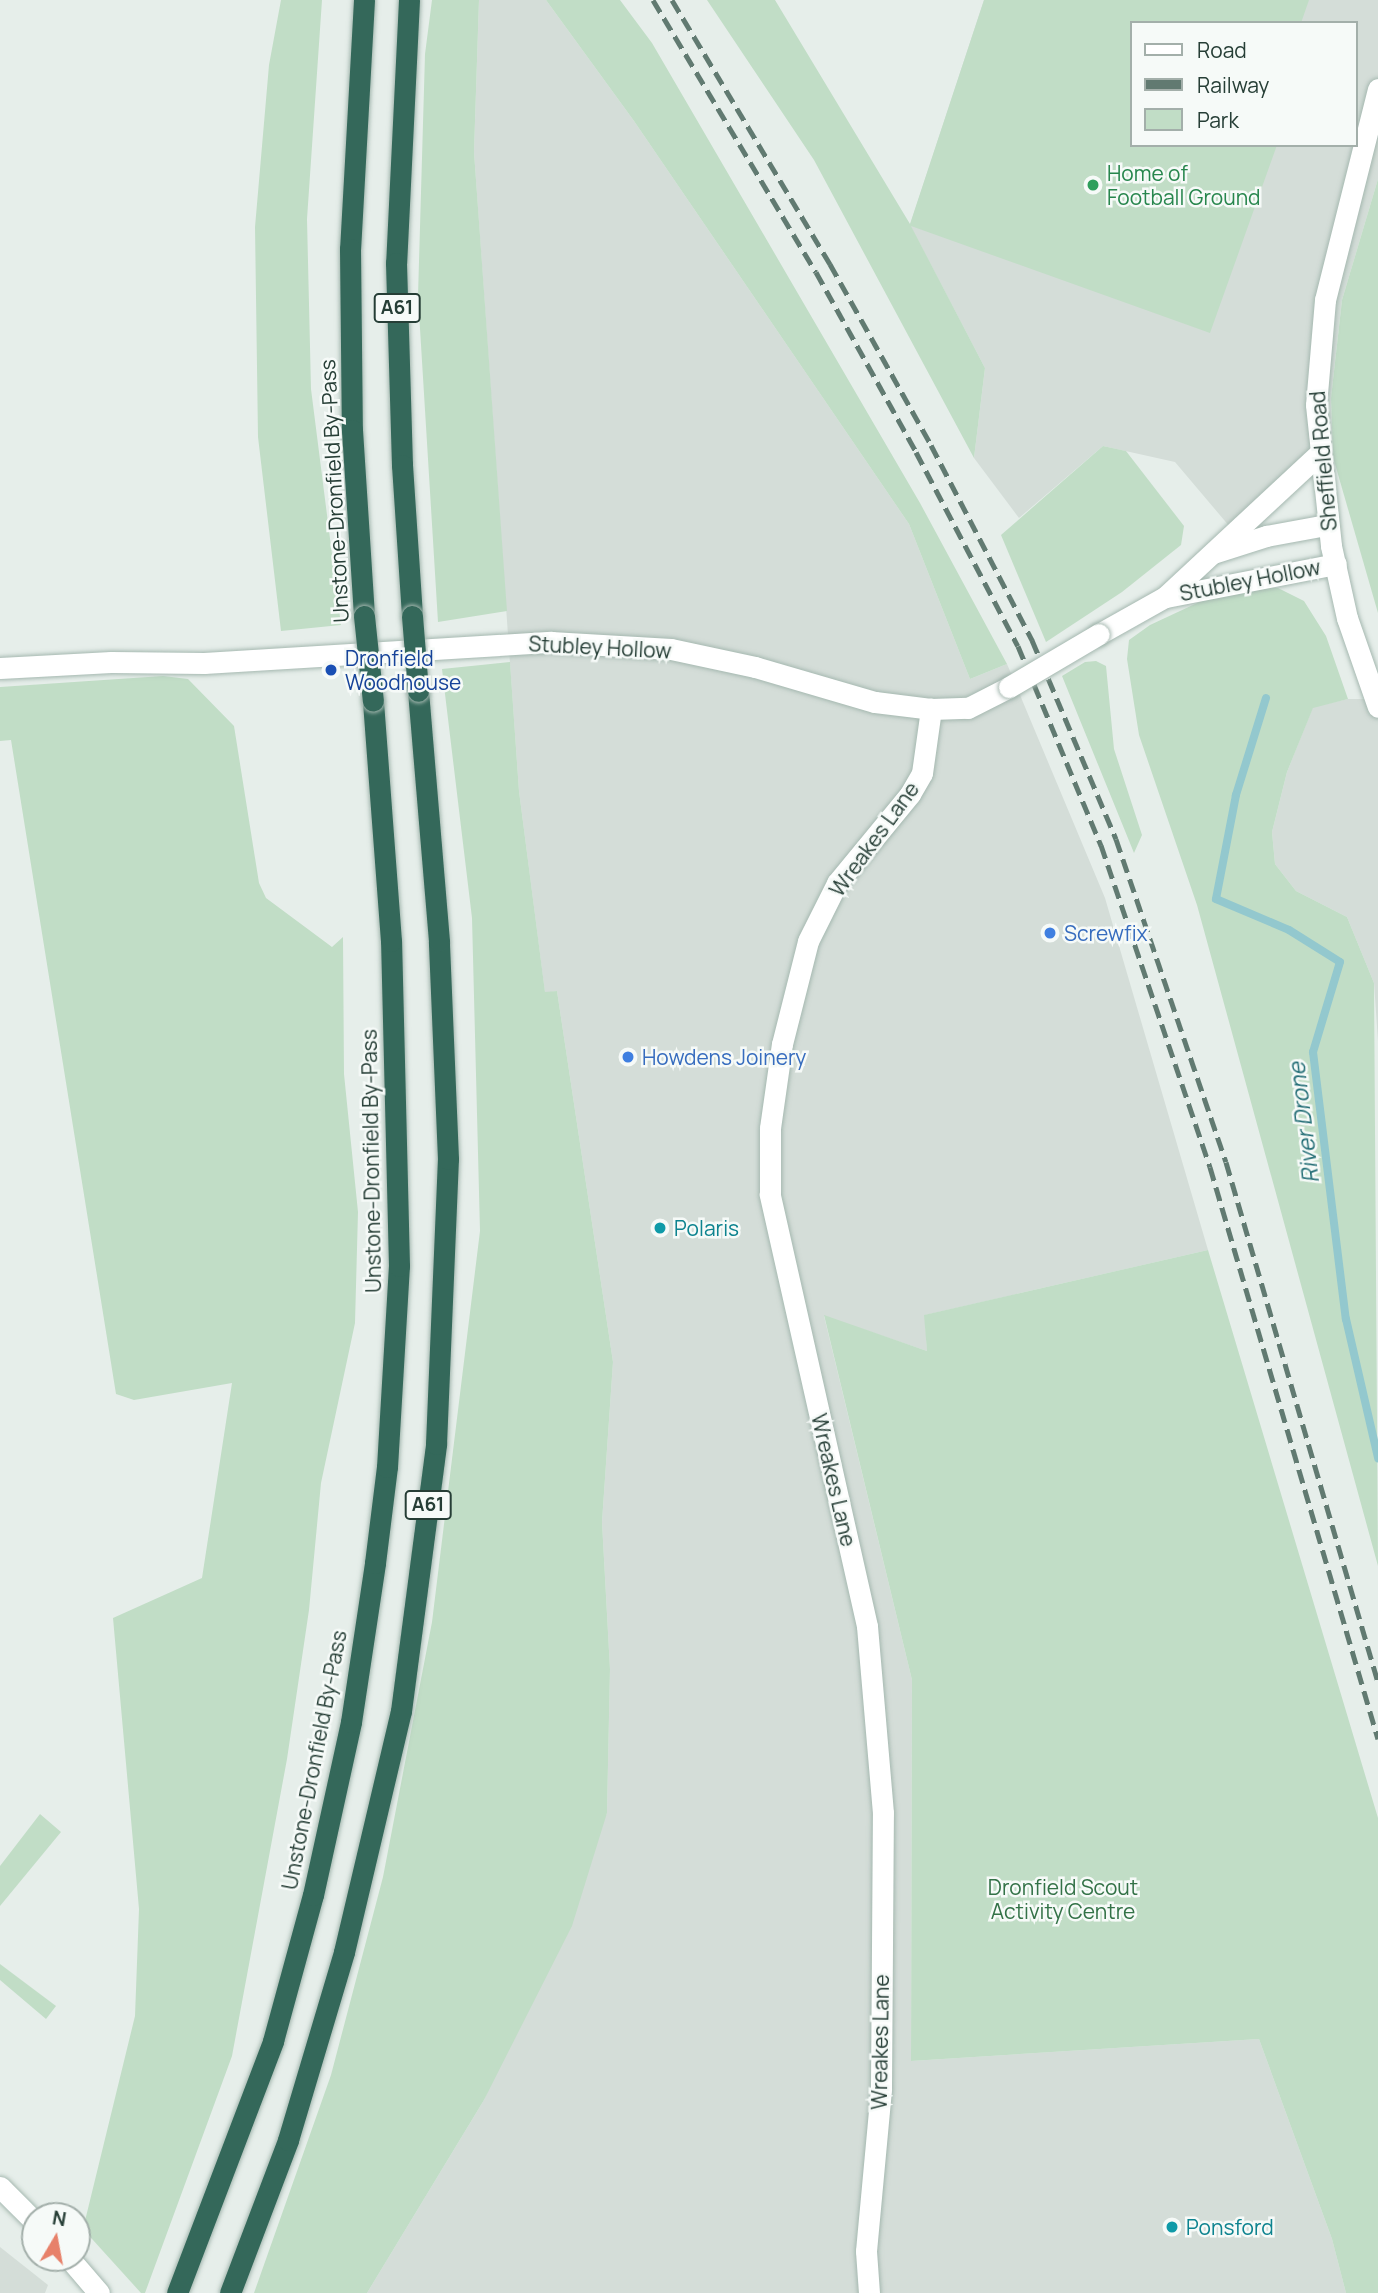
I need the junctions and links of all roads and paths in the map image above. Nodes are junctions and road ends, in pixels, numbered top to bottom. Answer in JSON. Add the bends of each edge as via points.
{"nodes":[{"id":1,"x":364,"y":0,"type":"edge"},
{"id":2,"x":409,"y":0,"type":"edge"},
{"id":3,"x":1378,"y":89,"type":"edge"},
{"id":4,"x":1320,"y":453,"type":"junction"},
{"id":5,"x":1326,"y":525,"type":"junction"},
{"id":6,"x":1213,"y":553,"type":"junction"},
{"id":7,"x":1336,"y":564,"type":"junction"},
{"id":8,"x":1165,"y":597,"type":"junction"},
{"id":9,"x":0,"y":668,"type":"edge"},
{"id":10,"x":1376,"y":698,"type":"edge"},
{"id":11,"x":931,"y":709,"type":"junction"},
{"id":12,"x":0,"y":2187,"type":"edge"},
{"id":13,"x":21,"y":2208,"type":"edge"},
{"id":14,"x":81,"y":2272,"type":"edge"},
{"id":15,"x":99,"y":2293,"type":"edge"},
{"id":16,"x":177,"y":2293,"type":"edge"},
{"id":17,"x":230,"y":2293,"type":"edge"},
{"id":18,"x":869,"y":2293,"type":"edge"}],
"edges":[{"from":1,"to":16,"type":"highway","name":"Unstone-Dronfield By-Pass","number":"A61","bridge":true,"via":[[350,249],[352,430],[391,941],[399,1266],[387,1467],[351,1722],[313,1895],[272,2041]]},
{"from":2,"to":17,"type":"highway","number":"A61","bridge":true,"via":[[396,263],[402,465],[439,941],[448,1158],[436,1444],[401,1711],[344,1952],[288,2140]]},
{"from":3,"to":4,"type":"main road","name":"Sheffield Road","via":[[1325,300],[1317,392]]},
{"from":4,"to":5,"type":"main road","name":"Sheffield Road"},
{"from":4,"to":6,"type":"main road","name":"Stubley Hollow","via":[[1227,535]]},
{"from":5,"to":6,"type":"main road","name":"Stubley Hollow","via":[[1266,536]]},
{"from":5,"to":7,"type":"main road","name":"Sheffield Road"},
{"from":6,"to":8,"type":"main road","name":"Stubley Hollow"},
{"from":7,"to":8,"type":"main road","name":"Stubley Hollow"},
{"from":7,"to":10,"type":"main road","name":"Sheffield Road","via":[[1347,618]]},
{"from":8,"to":11,"type":"main road","name":"Stubley Hollow","bridge":true,"via":[[968,708]]},
{"from":9,"to":11,"type":"main road","name":"Stubley Hollow","via":[[204,663],[551,642],[623,645],[704,656],[875,702]]},
{"from":11,"to":18,"type":"main road","name":"Wreakes Lane","via":[[922,773],[836,883],[808,941],[782,1044],[770,1128],[770,1194],[867,1626],[883,1814],[881,2089],[866,2251]]},
{"from":12,"to":13,"type":"main road"},
{"from":14,"to":15,"type":"main road"}]}
